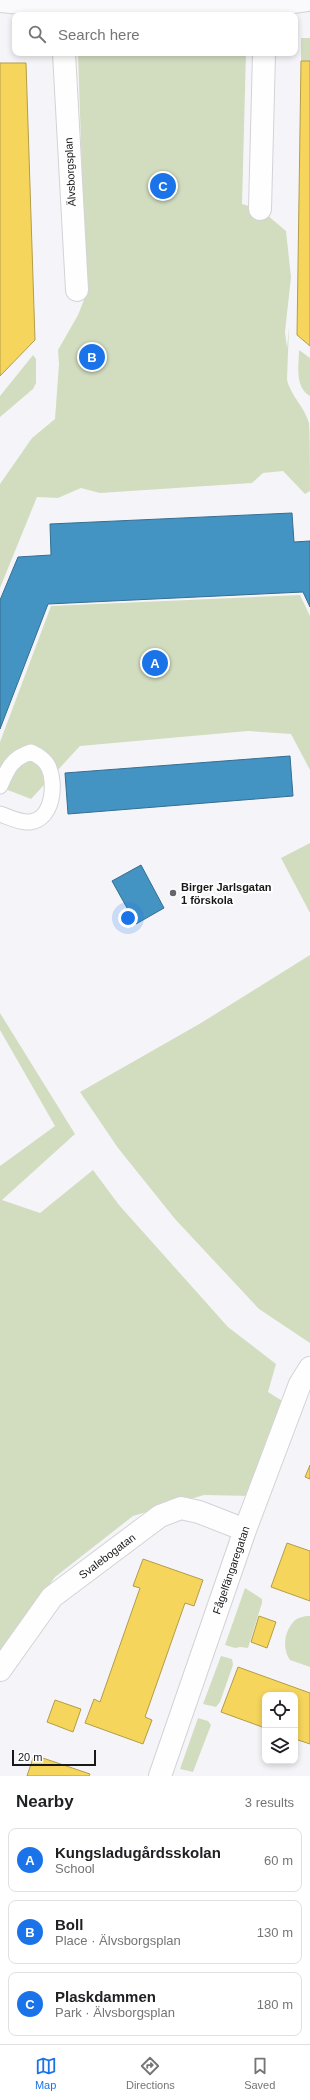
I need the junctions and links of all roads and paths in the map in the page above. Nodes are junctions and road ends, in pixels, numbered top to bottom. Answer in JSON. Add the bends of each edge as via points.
{"nodes":[{"id":1,"x":307,"y":0,"type":"edge"},
{"id":2,"x":0,"y":1,"type":"edge"},
{"id":3,"x":107,"y":1,"type":"edge"},
{"id":4,"x":224,"y":2,"type":"edge"},
{"id":5,"x":63,"y":9,"type":"edge"},
{"id":6,"x":265,"y":9,"type":"edge"},
{"id":7,"x":64,"y":56,"type":"edge"},
{"id":8,"x":264,"y":56,"type":"edge"},
{"id":9,"x":260,"y":209,"type":"dead end"},
{"id":10,"x":77,"y":290,"type":"dead end"},
{"id":11,"x":0,"y":786,"type":"edge"},
{"id":12,"x":0,"y":814,"type":"edge"},
{"id":13,"x":310,"y":1368,"type":"edge"},
{"id":14,"x":245,"y":1530,"type":"junction"},
{"id":15,"x":0,"y":1670,"type":"edge"},
{"id":16,"x":160,"y":1776,"type":"edge"}],
"edges":[{"from":1,"to":6,"type":"street"},
{"from":2,"to":5,"type":"street"},
{"from":3,"to":4,"type":"street"},
{"from":3,"to":5,"type":"street"},
{"from":4,"to":6,"type":"street"},
{"from":7,"to":10,"type":"street","name":"Älvsborgsplan"},
{"from":8,"to":9,"type":"street"},
{"from":11,"to":12,"type":"lane","via":[[7,771],[19,756],[31,752],[43,758],[49,768],[53,790],[52,800],[45,813],[31,822]]},
{"from":13,"to":14,"type":"street","name":"Fågelfängaregatan","via":[[300,1384]]},
{"from":14,"to":15,"type":"street","name":"Svalebogatan","via":[[199,1512],[181,1508],[160,1516],[52,1597]]},
{"from":14,"to":16,"type":"street","name":"Fågelfängaregatan"}]}
